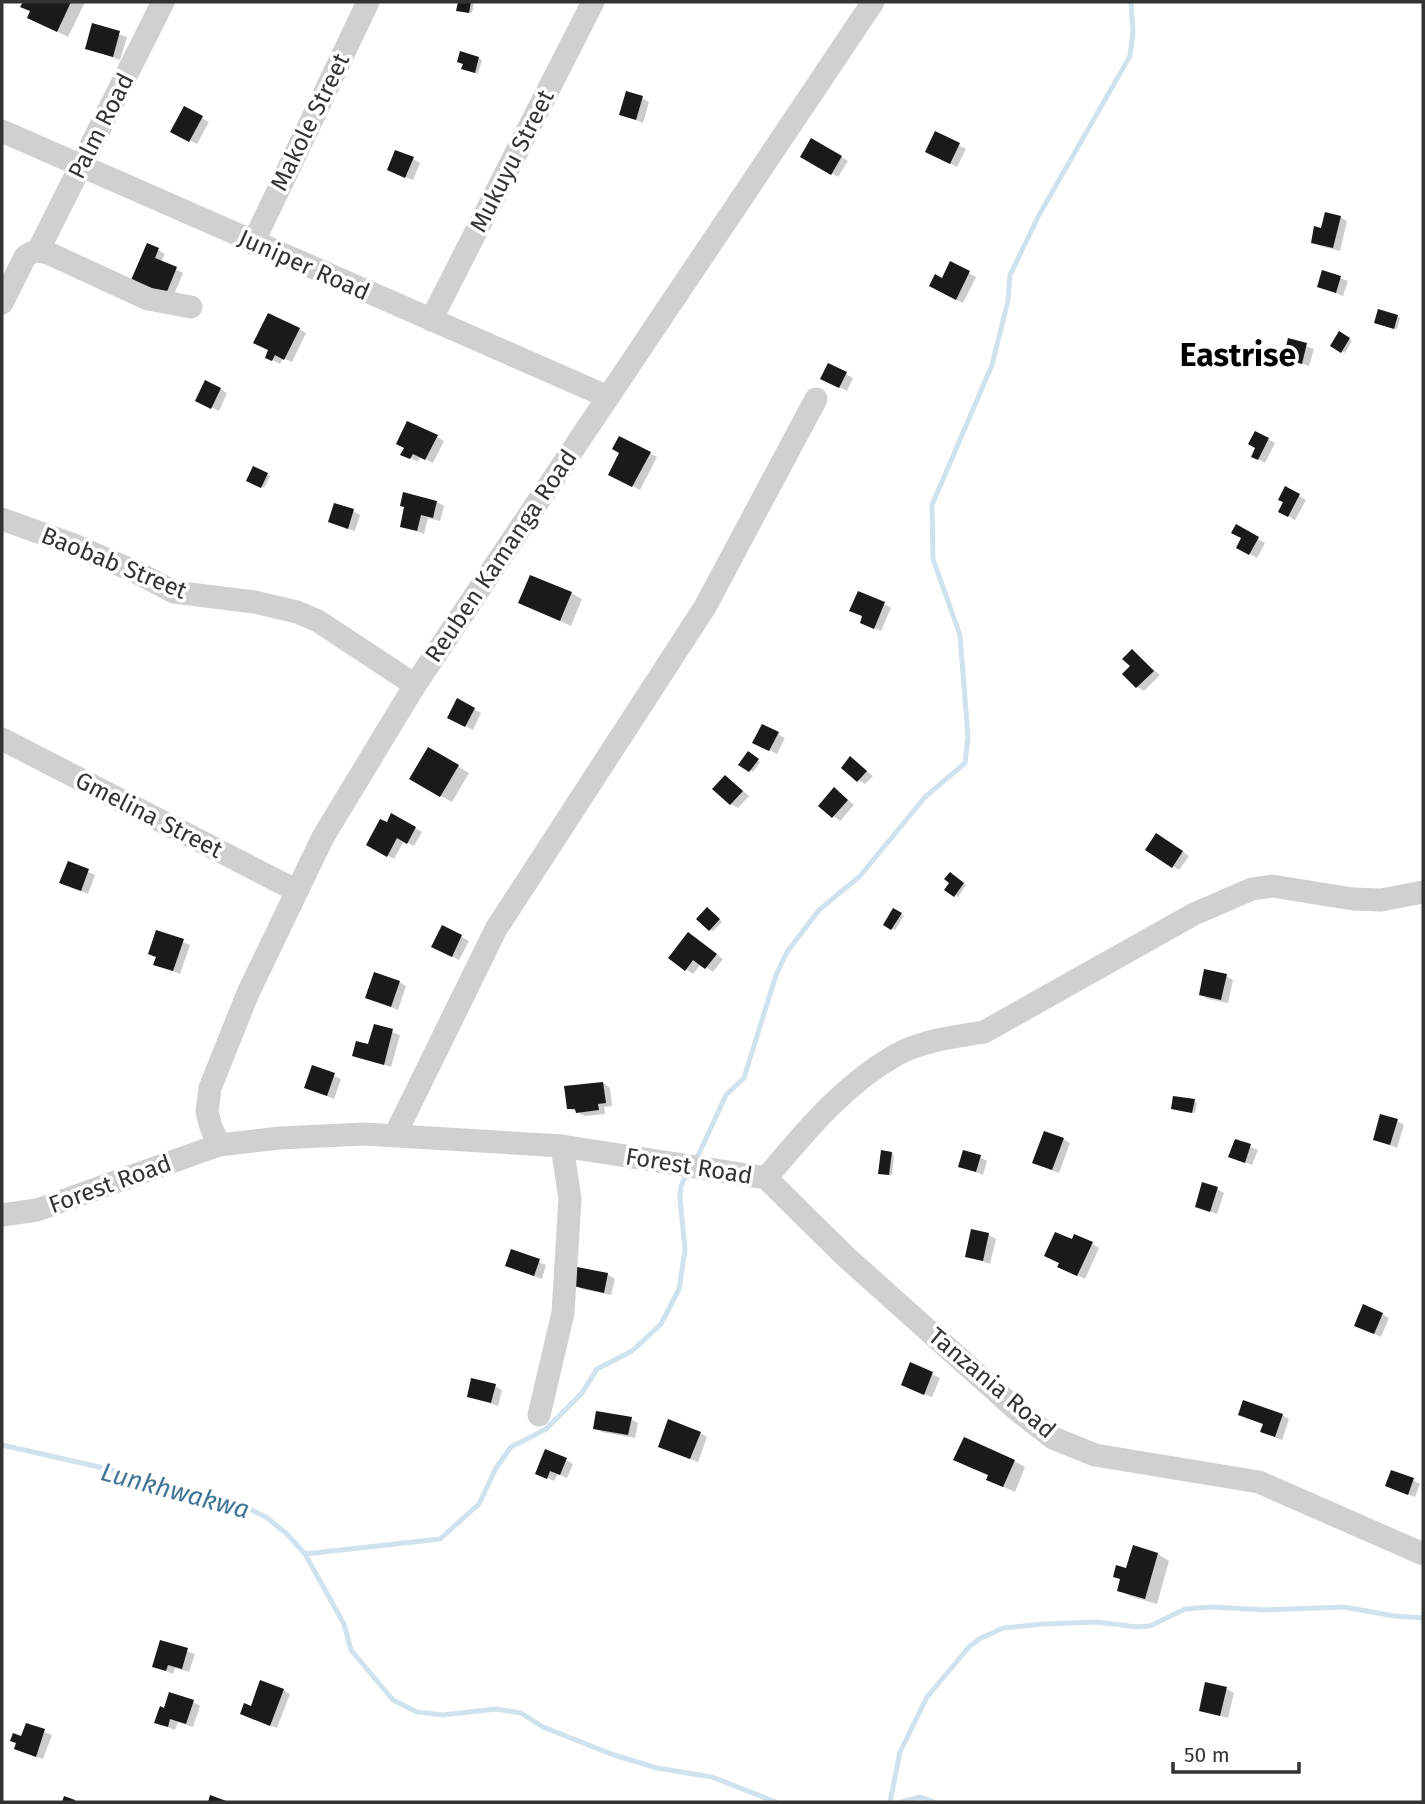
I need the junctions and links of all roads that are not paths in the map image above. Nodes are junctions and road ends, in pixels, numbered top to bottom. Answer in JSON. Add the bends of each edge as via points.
{"nodes":[{"id":1,"x":163,"y":2,"type":"edge"},
{"id":2,"x":368,"y":2,"type":"edge"},
{"id":3,"x":593,"y":2,"type":"edge"},
{"id":4,"x":873,"y":2,"type":"edge"},
{"id":5,"x":2,"y":131,"type":"edge"},
{"id":6,"x":80,"y":167,"type":"junction"},
{"id":7,"x":253,"y":243,"type":"junction"},
{"id":8,"x":38,"y":251,"type":"junction"},
{"id":9,"x":2,"y":303,"type":"edge"},
{"id":10,"x":191,"y":307,"type":"dead end"},
{"id":11,"x":431,"y":320,"type":"junction"},
{"id":12,"x":608,"y":397,"type":"junction"},
{"id":13,"x":816,"y":399,"type":"dead end"},
{"id":14,"x":2,"y":519,"type":"edge"},
{"id":15,"x":415,"y":685,"type":"junction"},
{"id":16,"x":2,"y":738,"type":"edge"},
{"id":17,"x":297,"y":891,"type":"junction"},
{"id":18,"x":1423,"y":892,"type":"edge"},
{"id":19,"x":395,"y":1135,"type":"junction"},
{"id":20,"x":219,"y":1145,"type":"junction"},
{"id":21,"x":562,"y":1146,"type":"junction"},
{"id":22,"x":766,"y":1178,"type":"junction"},
{"id":23,"x":2,"y":1215,"type":"edge"},
{"id":24,"x":539,"y":1415,"type":"dead end"},
{"id":25,"x":1423,"y":1554,"type":"edge"}],
"edges":[{"from":1,"to":6,"type":"street","name":"Palm Road"},
{"from":2,"to":7,"type":"street","name":"Makole Street"},
{"from":3,"to":11,"type":"street","name":"Mukuyu Street"},
{"from":4,"to":12,"type":"street","name":"Reuben Kamanga Road"},
{"from":5,"to":6,"type":"street","name":"Juniper Road"},
{"from":6,"to":7,"type":"street","name":"Juniper Road"},
{"from":6,"to":8,"type":"street","name":"Palm Road"},
{"from":7,"to":11,"type":"street","name":"Juniper Road"},
{"from":8,"to":9,"type":"street","name":"Palm Road","via":[[25,257]]},
{"from":8,"to":10,"type":"street","via":[[148,299]]},
{"from":11,"to":12,"type":"street","name":"Juniper Road"},
{"from":12,"to":15,"type":"street","name":"Reuben Kamanga Road"},
{"from":13,"to":19,"type":"street","via":[[705,607],[496,929]]},
{"from":14,"to":15,"type":"street","name":"Baobab Street","via":[[74,545],[174,592],[297,612]]},
{"from":15,"to":17,"type":"street","name":"Reuben Kamanga Road","via":[[323,837]]},
{"from":16,"to":17,"type":"street","name":"Gmelina Street"},
{"from":17,"to":20,"type":"street","name":"Reuben Kamanga Road","via":[[247,993],[210,1088],[207,1112]]},
{"from":18,"to":22,"type":"street","name":"Forest Road","via":[[1381,900],[1272,886],[1240,893],[984,1032],[948,1037],[897,1054],[820,1114]]},
{"from":19,"to":20,"type":"street","name":"Forest Road"},
{"from":19,"to":21,"type":"street","name":"Forest Road"},
{"from":20,"to":23,"type":"street","name":"Forest Road","via":[[37,1210]]},
{"from":21,"to":22,"type":"street","name":"Forest Road"},
{"from":21,"to":24,"type":"street","via":[[570,1199],[564,1301]]},
{"from":22,"to":25,"type":"street","name":"Tanzania Road","via":[[845,1256],[1052,1437],[1095,1455],[1259,1482]]}]}
